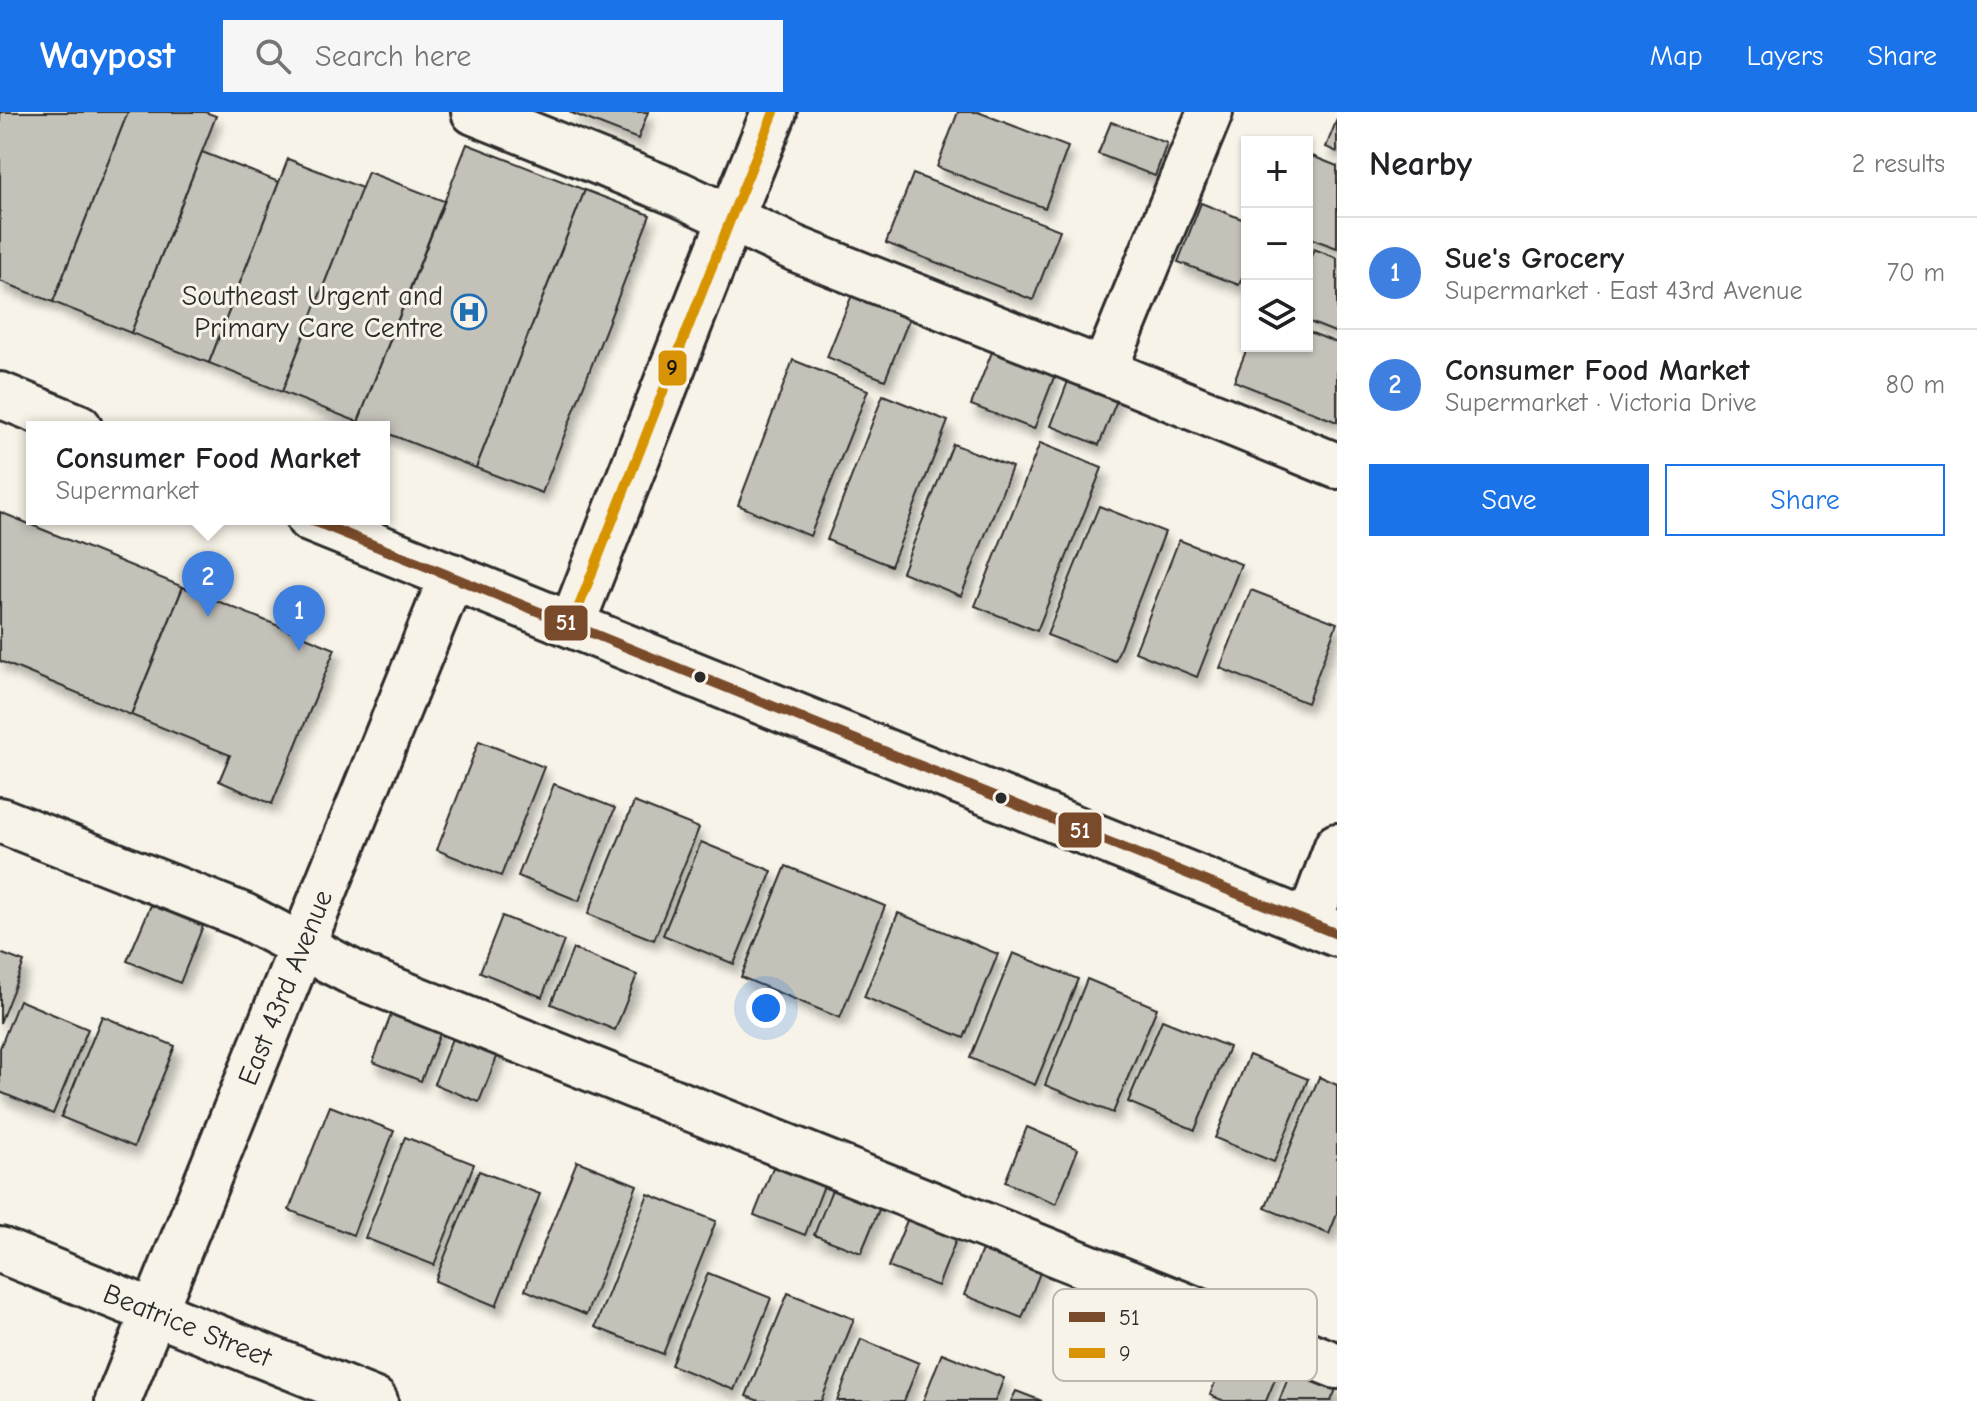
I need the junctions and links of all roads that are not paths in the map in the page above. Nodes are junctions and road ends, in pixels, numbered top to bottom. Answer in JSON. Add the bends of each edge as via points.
{"nodes":[{"id":1,"x":474,"y":112,"type":"edge"},
{"id":2,"x":774,"y":112,"type":"edge"},
{"id":3,"x":1210,"y":112,"type":"edge"},
{"id":4,"x":731,"y":218,"type":"junction"},
{"id":5,"x":1104,"y":371,"type":"junction"},
{"id":6,"x":0,"y":395,"type":"edge"},
{"id":7,"x":64,"y":421,"type":"edge"},
{"id":8,"x":1337,"y":466,"type":"edge"},
{"id":9,"x":324,"y":525,"type":"edge"},
{"id":10,"x":452,"y":576,"type":"junction"},
{"id":11,"x":572,"y":624,"type":"junction"},
{"id":12,"x":0,"y":820,"type":"edge"},
{"id":13,"x":1337,"y":846,"type":"edge"},
{"id":14,"x":1323,"y":928,"type":"edge"},
{"id":15,"x":303,"y":946,"type":"junction"},
{"id":16,"x":0,"y":1250,"type":"edge"},
{"id":17,"x":1144,"y":1289,"type":"edge"},
{"id":18,"x":154,"y":1312,"type":"junction"},
{"id":19,"x":1317,"y":1358,"type":"edge"},
{"id":20,"x":1337,"y":1366,"type":"edge"},
{"id":21,"x":118,"y":1401,"type":"edge"},
{"id":22,"x":375,"y":1401,"type":"edge"}],
"edges":[{"from":1,"to":4,"type":"street"},
{"from":2,"to":4,"type":"street"},
{"from":3,"to":5,"type":"street"},
{"from":4,"to":5,"type":"street","via":[[796,249]]},
{"from":4,"to":11,"type":"street"},
{"from":5,"to":8,"type":"street"},
{"from":6,"to":7,"type":"street"},
{"from":9,"to":10,"type":"street"},
{"from":10,"to":11,"type":"street"},
{"from":10,"to":15,"type":"street","name":"East 43rd Avenue"},
{"from":11,"to":14,"type":"street"},
{"from":12,"to":15,"type":"street","via":[[244,916]]},
{"from":13,"to":14,"type":"street"},
{"from":15,"to":17,"type":"street","via":[[361,977]]},
{"from":15,"to":18,"type":"street","name":"East 43rd Avenue"},
{"from":16,"to":18,"type":"street","name":"Beatrice Street"},
{"from":18,"to":21,"type":"street","name":"East 43rd Avenue"},
{"from":18,"to":22,"type":"street","name":"Beatrice Street"},
{"from":19,"to":20,"type":"street"}]}
